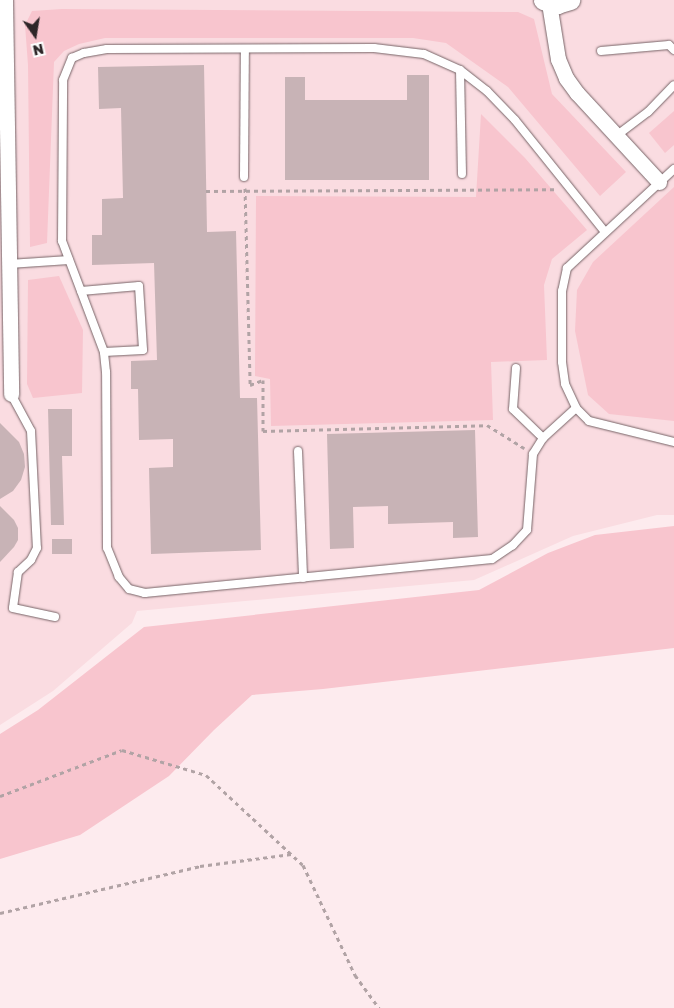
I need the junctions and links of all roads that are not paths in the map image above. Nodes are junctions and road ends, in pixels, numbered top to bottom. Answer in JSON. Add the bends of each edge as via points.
{"nodes":[{"id":1,"x":5,"y":0,"type":"edge"},
{"id":2,"x":570,"y":0,"type":"edge"},
{"id":3,"x":546,"y":1,"type":"edge"},
{"id":4,"x":245,"y":48,"type":"junction"},
{"id":5,"x":674,"y":50,"type":"edge"},
{"id":6,"x":601,"y":51,"type":"dead end"},
{"id":7,"x":460,"y":70,"type":"junction"},
{"id":8,"x":674,"y":85,"type":"edge"},
{"id":9,"x":616,"y":136,"type":"junction"},
{"id":10,"x":674,"y":169,"type":"edge"},
{"id":11,"x":462,"y":174,"type":"dead end"},
{"id":12,"x":244,"y":177,"type":"road end"},
{"id":13,"x":659,"y":182,"type":"junction"},
{"id":14,"x":4,"y":228,"type":"edge"},
{"id":15,"x":605,"y":232,"type":"junction"},
{"id":16,"x":69,"y":260,"type":"junction"},
{"id":17,"x":9,"y":264,"type":"junction"},
{"id":18,"x":81,"y":291,"type":"junction"},
{"id":19,"x":5,"y":323,"type":"edge"},
{"id":20,"x":104,"y":352,"type":"junction"},
{"id":21,"x":516,"y":368,"type":"dead end"},
{"id":22,"x":11,"y":394,"type":"joint"},
{"id":23,"x":576,"y":408,"type":"junction"},
{"id":24,"x":543,"y":438,"type":"junction"},
{"id":25,"x":674,"y":442,"type":"edge"},
{"id":26,"x":298,"y":451,"type":"dead end"},
{"id":27,"x":304,"y":578,"type":"junction"},
{"id":28,"x":55,"y":617,"type":"dead end"}],
"edges":[{"from":1,"to":14,"type":"street"},
{"from":2,"to":3,"type":"street","via":[[557,4]]},
{"from":3,"to":9,"type":"street","via":[[558,59],[566,78]]},
{"from":4,"to":7,"type":"lane","via":[[374,48],[424,54]]},
{"from":4,"to":12,"type":"lane"},
{"from":4,"to":16,"type":"lane","via":[[107,49],[72,58],[64,80],[62,241]]},
{"from":5,"to":6,"type":"lane","via":[[669,45]]},
{"from":7,"to":11,"type":"lane"},
{"from":7,"to":15,"type":"lane","via":[[498,102]]},
{"from":8,"to":9,"type":"lane","via":[[648,112]]},
{"from":9,"to":13,"type":"street"},
{"from":10,"to":13,"type":"lane"},
{"from":13,"to":15,"type":"lane"},
{"from":14,"to":17,"type":"street"},
{"from":15,"to":23,"type":"lane","via":[[567,268],[562,291],[562,362],[566,384]]},
{"from":16,"to":17,"type":"lane"},
{"from":16,"to":18,"type":"lane"},
{"from":17,"to":19,"type":"street"},
{"from":18,"to":20,"type":"lane"},
{"from":18,"to":20,"type":"lane","via":[[139,286],[144,350]]},
{"from":19,"to":22,"type":"street"},
{"from":20,"to":27,"type":"lane","via":[[107,548],[119,578],[128,589],[145,593]]},
{"from":21,"to":24,"type":"lane","via":[[514,409]]},
{"from":22,"to":28,"type":"lane","via":[[31,430],[37,548],[31,560],[18,572],[14,608]]},
{"from":23,"to":24,"type":"lane"},
{"from":23,"to":25,"type":"lane","via":[[589,421]]},
{"from":24,"to":27,"type":"lane","via":[[533,454],[528,530],[492,559]]},
{"from":26,"to":27,"type":"lane"}]}
